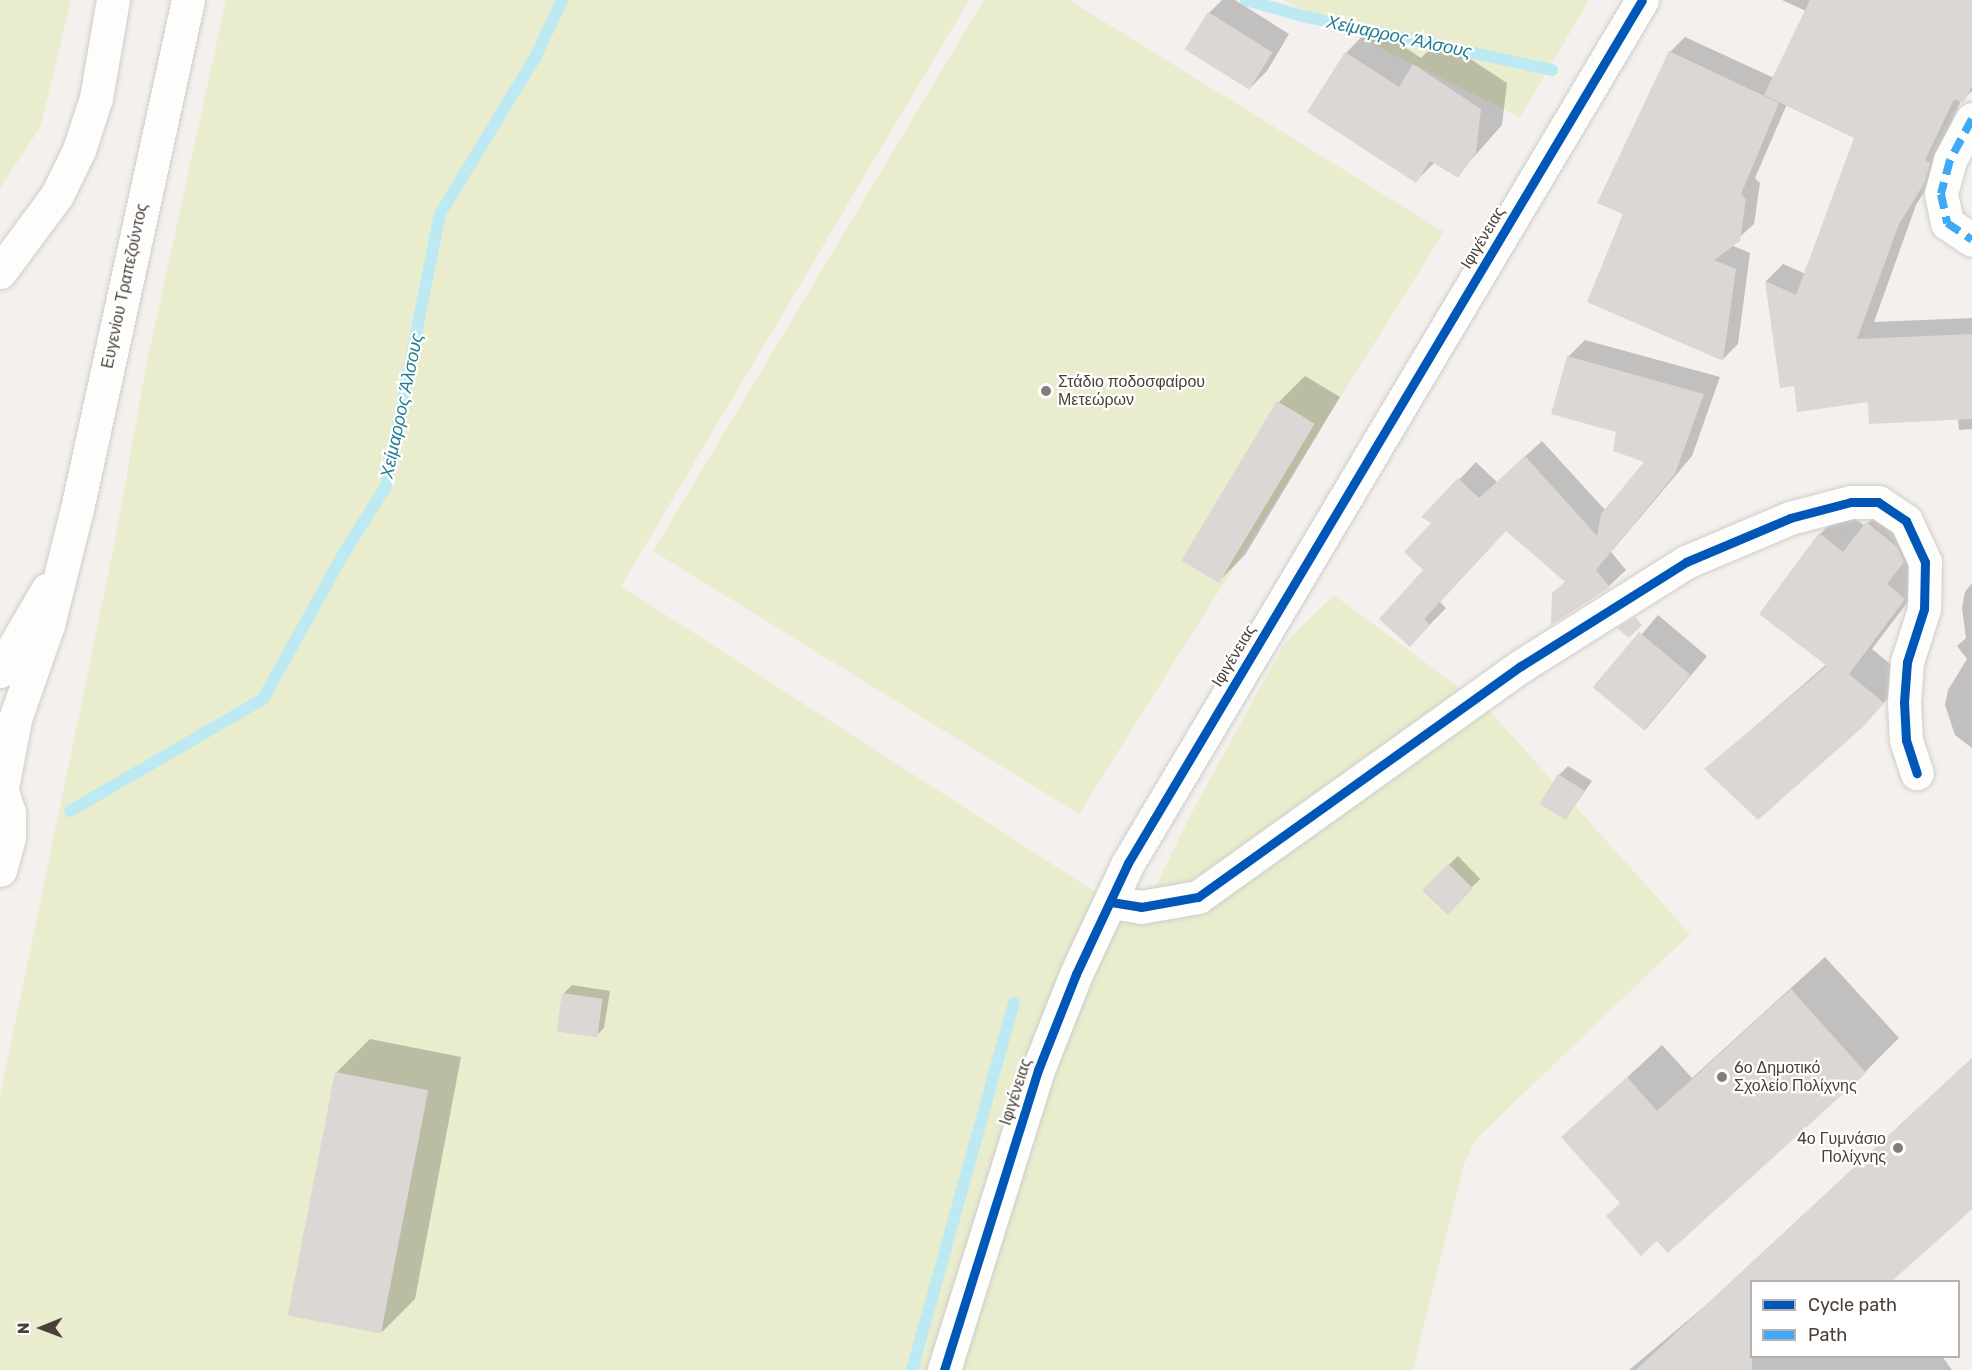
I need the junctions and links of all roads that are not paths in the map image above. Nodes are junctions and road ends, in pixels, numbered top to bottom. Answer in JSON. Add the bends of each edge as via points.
{"nodes":[{"id":1,"x":113,"y":0,"type":"edge"},
{"id":2,"x":188,"y":0,"type":"edge"},
{"id":3,"x":1642,"y":0,"type":"edge"},
{"id":4,"x":1972,"y":119,"type":"edge"},
{"id":5,"x":1972,"y":240,"type":"edge"},
{"id":6,"x":0,"y":272,"type":"edge"},
{"id":7,"x":59,"y":571,"type":"junction"},
{"id":8,"x":0,"y":671,"type":"edge"},
{"id":9,"x":1917,"y":773,"type":"dead end"},
{"id":10,"x":1,"y":787,"type":"edge"},
{"id":11,"x":0,"y":870,"type":"edge"},
{"id":12,"x":1111,"y":902,"type":"junction"},
{"id":13,"x":944,"y":1370,"type":"edge"}],
"edges":[{"from":1,"to":6,"type":"street","via":[[96,98],[79,150],[57,195]]},
{"from":2,"to":7,"type":"street","name":"Ευγενίου Τραπεζούντος","via":[[77,509]]},
{"from":3,"to":12,"type":"street","name":"Ιφιγένειας","via":[[1128,863]]},
{"from":4,"to":5,"type":"street","via":[[1950,160],[1941,194],[1947,223]]},
{"from":7,"to":8,"type":"street","name":"Ευγενίου Τραπεζούντος"},
{"from":7,"to":10,"type":"street","name":"Ευγενίου Τραπεζούντος","via":[[48,625],[15,719]]},
{"from":9,"to":12,"type":"street","via":[[1906,740],[1904,702],[1907,662],[1924,609],[1925,562],[1905,521],[1878,502],[1851,502],[1790,518],[1686,562],[1521,666],[1198,897],[1141,907]]},
{"from":10,"to":11,"type":"street","name":"Ευγενίου Τραπεζούντος","via":[[9,812],[9,837]]},
{"from":12,"to":13,"type":"street","name":"Ιφιγένειας","via":[[1076,974],[1038,1070]]}]}
